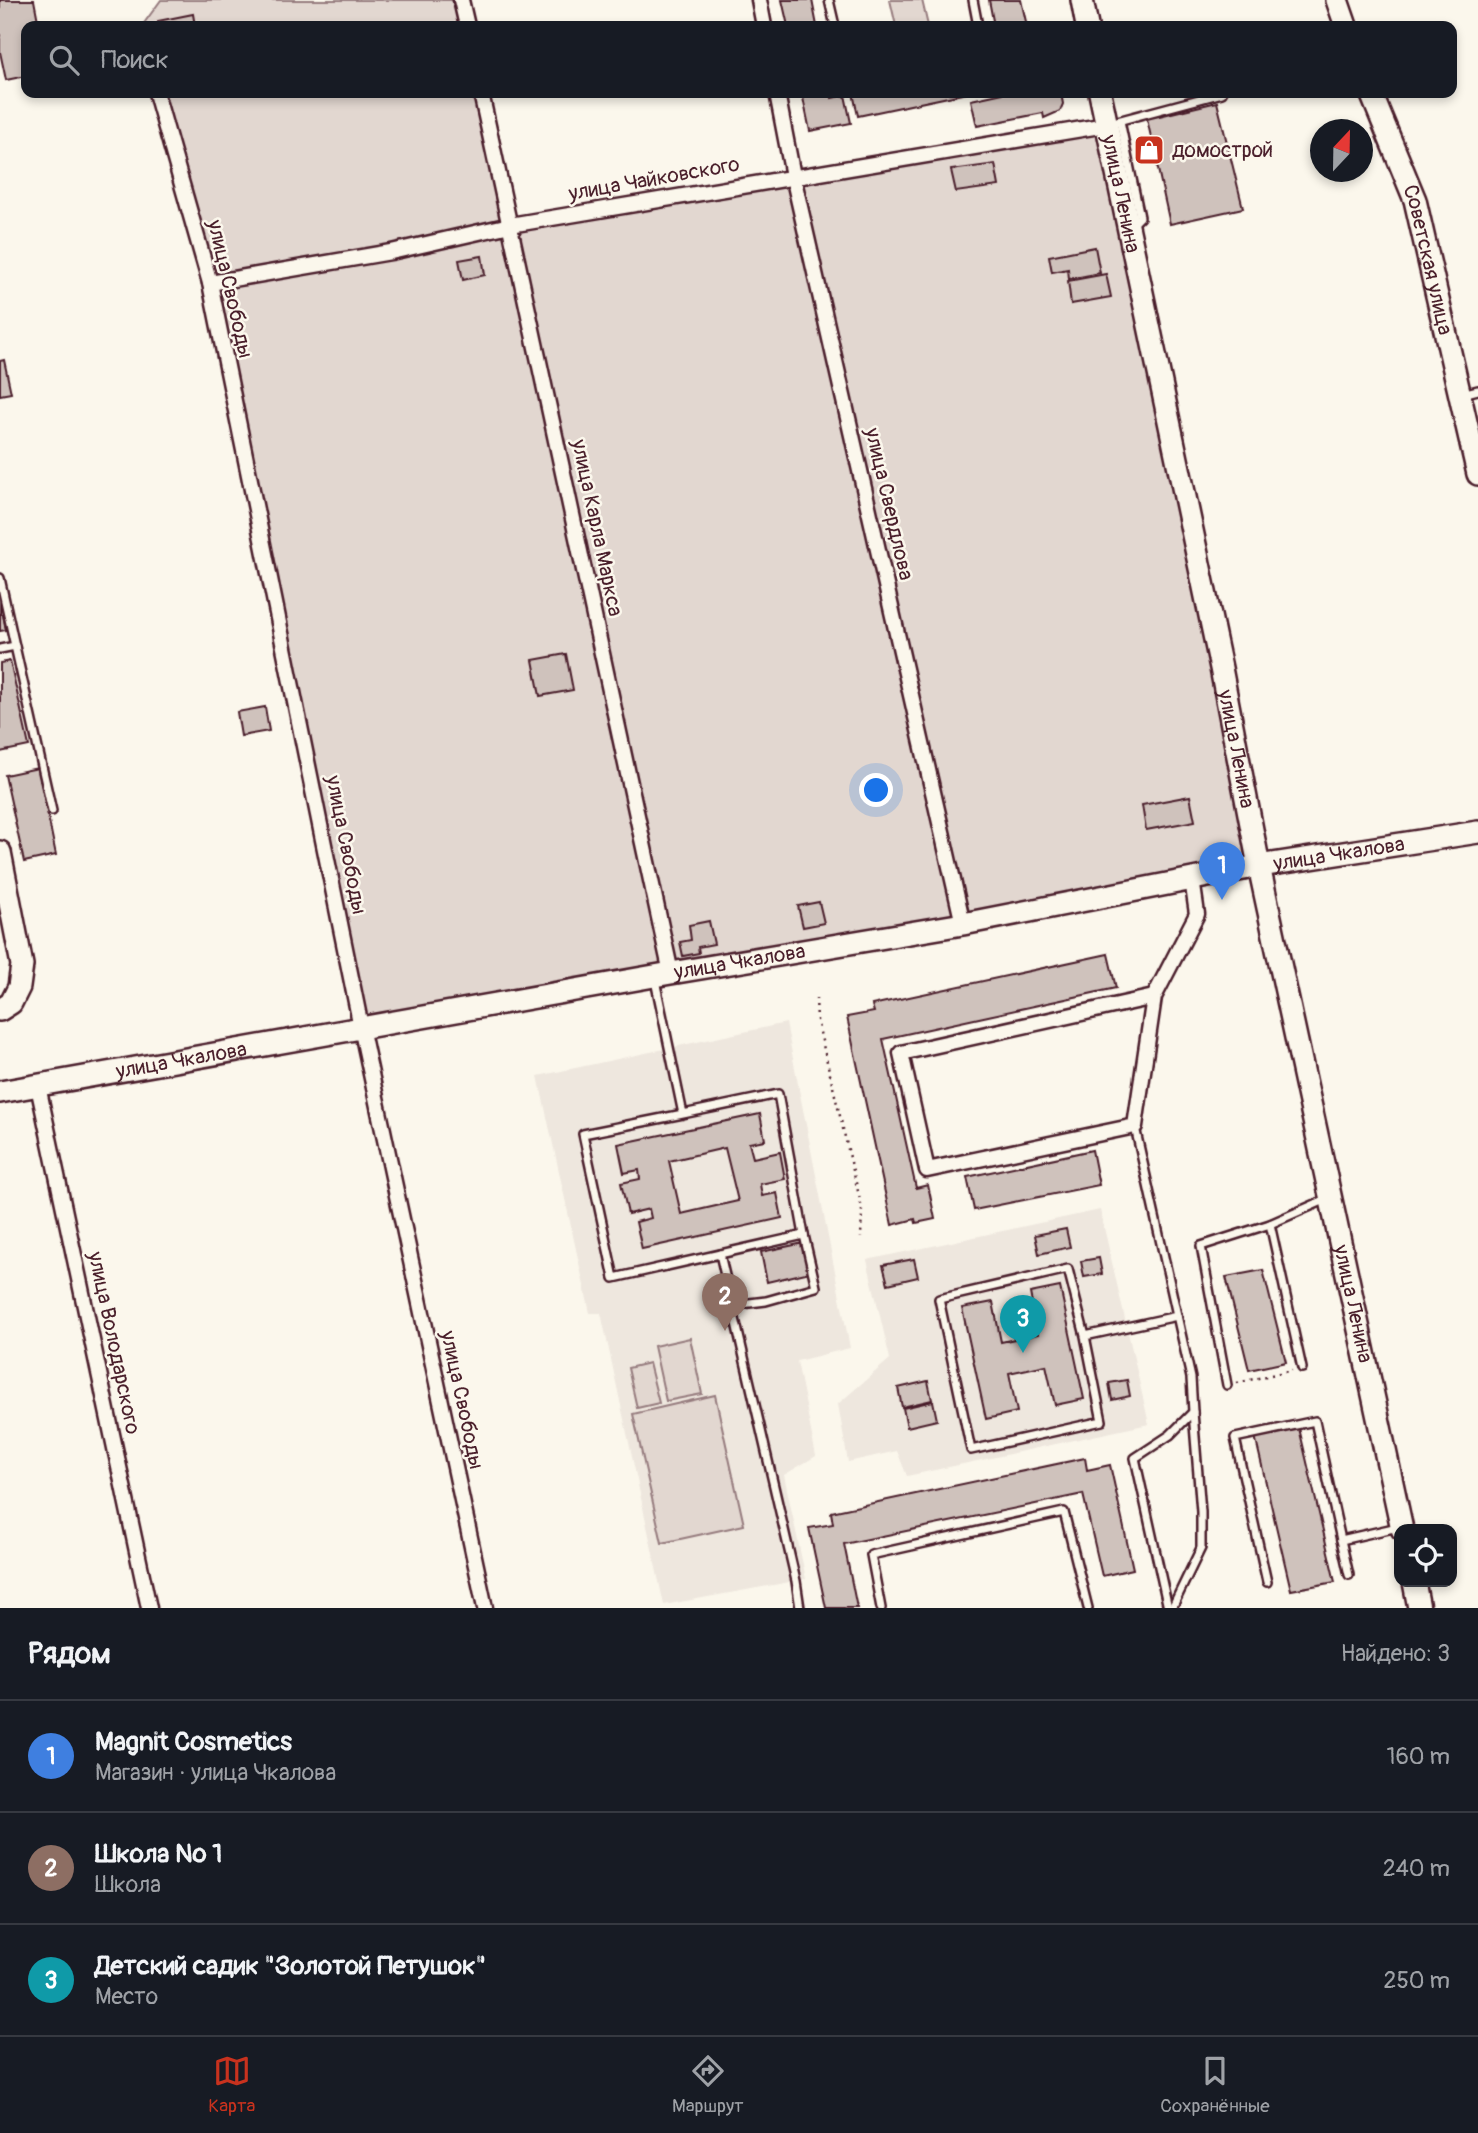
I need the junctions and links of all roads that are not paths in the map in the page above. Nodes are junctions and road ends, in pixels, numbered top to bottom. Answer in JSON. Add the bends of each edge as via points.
{"nodes":[{"id":1,"x":461,"y":0,"type":"edge"},
{"id":2,"x":759,"y":0,"type":"edge"},
{"id":3,"x":829,"y":0,"type":"edge"},
{"id":4,"x":973,"y":0,"type":"edge"},
{"id":5,"x":1082,"y":0,"type":"edge"},
{"id":6,"x":1337,"y":0,"type":"edge"},
{"id":7,"x":466,"y":21,"type":"edge"},
{"id":8,"x":763,"y":21,"type":"edge"},
{"id":9,"x":834,"y":21,"type":"edge"},
{"id":10,"x":977,"y":21,"type":"edge"},
{"id":11,"x":1086,"y":21,"type":"edge"},
{"id":12,"x":1344,"y":21,"type":"edge"},
{"id":13,"x":157,"y":98,"type":"edge"},
{"id":14,"x":482,"y":98,"type":"edge"},
{"id":15,"x":778,"y":98,"type":"edge"},
{"id":16,"x":1102,"y":98,"type":"edge"},
{"id":17,"x":1204,"y":98,"type":"edge"},
{"id":18,"x":1373,"y":98,"type":"edge"},
{"id":19,"x":1113,"y":123,"type":"junction"},
{"id":20,"x":793,"y":176,"type":"junction"},
{"id":21,"x":510,"y":225,"type":"junction"},
{"id":22,"x":210,"y":283,"type":"junction"},
{"id":23,"x":1469,"y":392,"type":"edge"},
{"id":24,"x":1478,"y":474,"type":"edge"},
{"id":25,"x":0,"y":578,"type":"edge"},
{"id":26,"x":15,"y":646,"type":"junction"},
{"id":27,"x":0,"y":649,"type":"edge"},
{"id":28,"x":52,"y":811,"type":"dead end"},
{"id":29,"x":1478,"y":832,"type":"edge"},
{"id":30,"x":0,"y":852,"type":"edge"},
{"id":31,"x":1259,"y":866,"type":"junction"},
{"id":32,"x":1192,"y":879,"type":"junction"},
{"id":33,"x":963,"y":924,"type":"junction"},
{"id":34,"x":663,"y":974,"type":"junction"},
{"id":35,"x":1154,"y":997,"type":"junction"},
{"id":36,"x":0,"y":1010,"type":"edge"},
{"id":37,"x":361,"y":1027,"type":"junction"},
{"id":38,"x":38,"y":1086,"type":"junction"},
{"id":39,"x":0,"y":1092,"type":"edge"},
{"id":40,"x":683,"y":1114,"type":"junction"},
{"id":41,"x":1135,"y":1126,"type":"junction"},
{"id":42,"x":1331,"y":1198,"type":"junction"},
{"id":43,"x":1270,"y":1224,"type":"junction"},
{"id":44,"x":804,"y":1235,"type":"junction"},
{"id":45,"x":720,"y":1254,"type":"junction"},
{"id":46,"x":733,"y":1305,"type":"junction"},
{"id":47,"x":1177,"y":1316,"type":"junction"},
{"id":48,"x":1085,"y":1336,"type":"junction"},
{"id":49,"x":1302,"y":1368,"type":"road end"},
{"id":50,"x":1227,"y":1385,"type":"road end"},
{"id":51,"x":1193,"y":1412,"type":"junction"},
{"id":52,"x":1401,"y":1524,"type":"edge"},
{"id":53,"x":1394,"y":1530,"type":"edge"},
{"id":54,"x":1341,"y":1540,"type":"junction"},
{"id":55,"x":1349,"y":1574,"type":"dead end"},
{"id":56,"x":1266,"y":1582,"type":"dead end"},
{"id":57,"x":1415,"y":1587,"type":"edge"},
{"id":58,"x":149,"y":1608,"type":"edge"},
{"id":59,"x":485,"y":1608,"type":"edge"},
{"id":60,"x":800,"y":1608,"type":"edge"},
{"id":61,"x":881,"y":1608,"type":"edge"},
{"id":62,"x":1088,"y":1608,"type":"edge"},
{"id":63,"x":1170,"y":1608,"type":"edge"},
{"id":64,"x":1419,"y":1608,"type":"edge"}],
"edges":[{"from":1,"to":7,"type":"street"},
{"from":2,"to":8,"type":"street"},
{"from":3,"to":9,"type":"lane"},
{"from":4,"to":10,"type":"lane"},
{"from":5,"to":11,"type":"main road"},
{"from":6,"to":12,"type":"main road"},
{"from":13,"to":22,"type":"street","name":"улица Свободы"},
{"from":14,"to":21,"type":"street","name":"улица Карла Маркса"},
{"from":15,"to":20,"type":"street","name":"улица Свердлова"},
{"from":16,"to":19,"type":"main road","name":"улица Ленина"},
{"from":17,"to":19,"type":"lane"},
{"from":18,"to":23,"type":"main road","name":"Советская улица","via":[[1415,200]]},
{"from":19,"to":20,"type":"street","name":"улица Чайковского"},
{"from":19,"to":31,"type":"main road","name":"улица Ленина","via":[[1128,229]]},
{"from":20,"to":21,"type":"street","name":"улица Чайковского"},
{"from":20,"to":33,"type":"street","name":"улица Свердлова"},
{"from":21,"to":22,"type":"street","name":"улица Чайковского","via":[[391,252]]},
{"from":21,"to":34,"type":"street","name":"улица Карла Маркса"},
{"from":22,"to":37,"type":"street","name":"улица Свободы"},
{"from":23,"to":24,"type":"main road","name":"Советская улица"},
{"from":25,"to":26,"type":"lane"},
{"from":26,"to":27,"type":"lane"},
{"from":26,"to":28,"type":"lane"},
{"from":29,"to":31,"type":"main road","name":"улица Чкалова"},
{"from":30,"to":36,"type":"main road","via":[[22,965],[19,987],[11,1003]]},
{"from":31,"to":32,"type":"main road","name":"улица Чкалова"},
{"from":31,"to":42,"type":"main road","name":"улица Ленина"},
{"from":32,"to":33,"type":"main road","name":"улица Чкалова"},
{"from":32,"to":35,"type":"street","via":[[1197,914]]},
{"from":33,"to":34,"type":"main road","name":"улица Чкалова"},
{"from":34,"to":37,"type":"main road","name":"улица Чкалова"},
{"from":34,"to":40,"type":"lane"},
{"from":35,"to":41,"type":"street"},
{"from":35,"to":41,"type":"street","via":[[901,1053],[927,1170]]},
{"from":37,"to":38,"type":"main road","name":"улица Чкалова"},
{"from":37,"to":59,"type":"street","name":"улица Свободы"},
{"from":38,"to":39,"type":"main road","name":"улица Чкалова"},
{"from":38,"to":58,"type":"street","name":"улица Володарского"},
{"from":40,"to":44,"type":"lane","via":[[778,1094]]},
{"from":40,"to":45,"type":"lane","via":[[583,1134],[614,1278]]},
{"from":41,"to":47,"type":"lane"},
{"from":42,"to":43,"type":"lane"},
{"from":42,"to":52,"type":"main road","name":"улица Ленина"},
{"from":43,"to":49,"type":"lane"},
{"from":43,"to":50,"type":"lane","via":[[1201,1246]]},
{"from":44,"to":45,"type":"lane"},
{"from":44,"to":46,"type":"lane","via":[[816,1287]]},
{"from":45,"to":46,"type":"lane"},
{"from":46,"to":60,"type":"lane"},
{"from":47,"to":48,"type":"lane"},
{"from":47,"to":51,"type":"lane","via":[[1191,1378]]},
{"from":48,"to":48,"type":"lane","via":[[1068,1269],[939,1299],[971,1450],[1102,1421]]},
{"from":51,"to":63,"type":"lane","via":[[1201,1548]]},
{"from":51,"to":63,"type":"lane","via":[[1170,1435],[1135,1458]]},
{"from":53,"to":54,"type":"lane"},
{"from":54,"to":55,"type":"lane"},
{"from":54,"to":56,"type":"lane","via":[[1315,1421],[1235,1438]]},
{"from":57,"to":64,"type":"main road"},
{"from":61,"to":62,"type":"lane","via":[[871,1555],[1064,1512]]}]}
